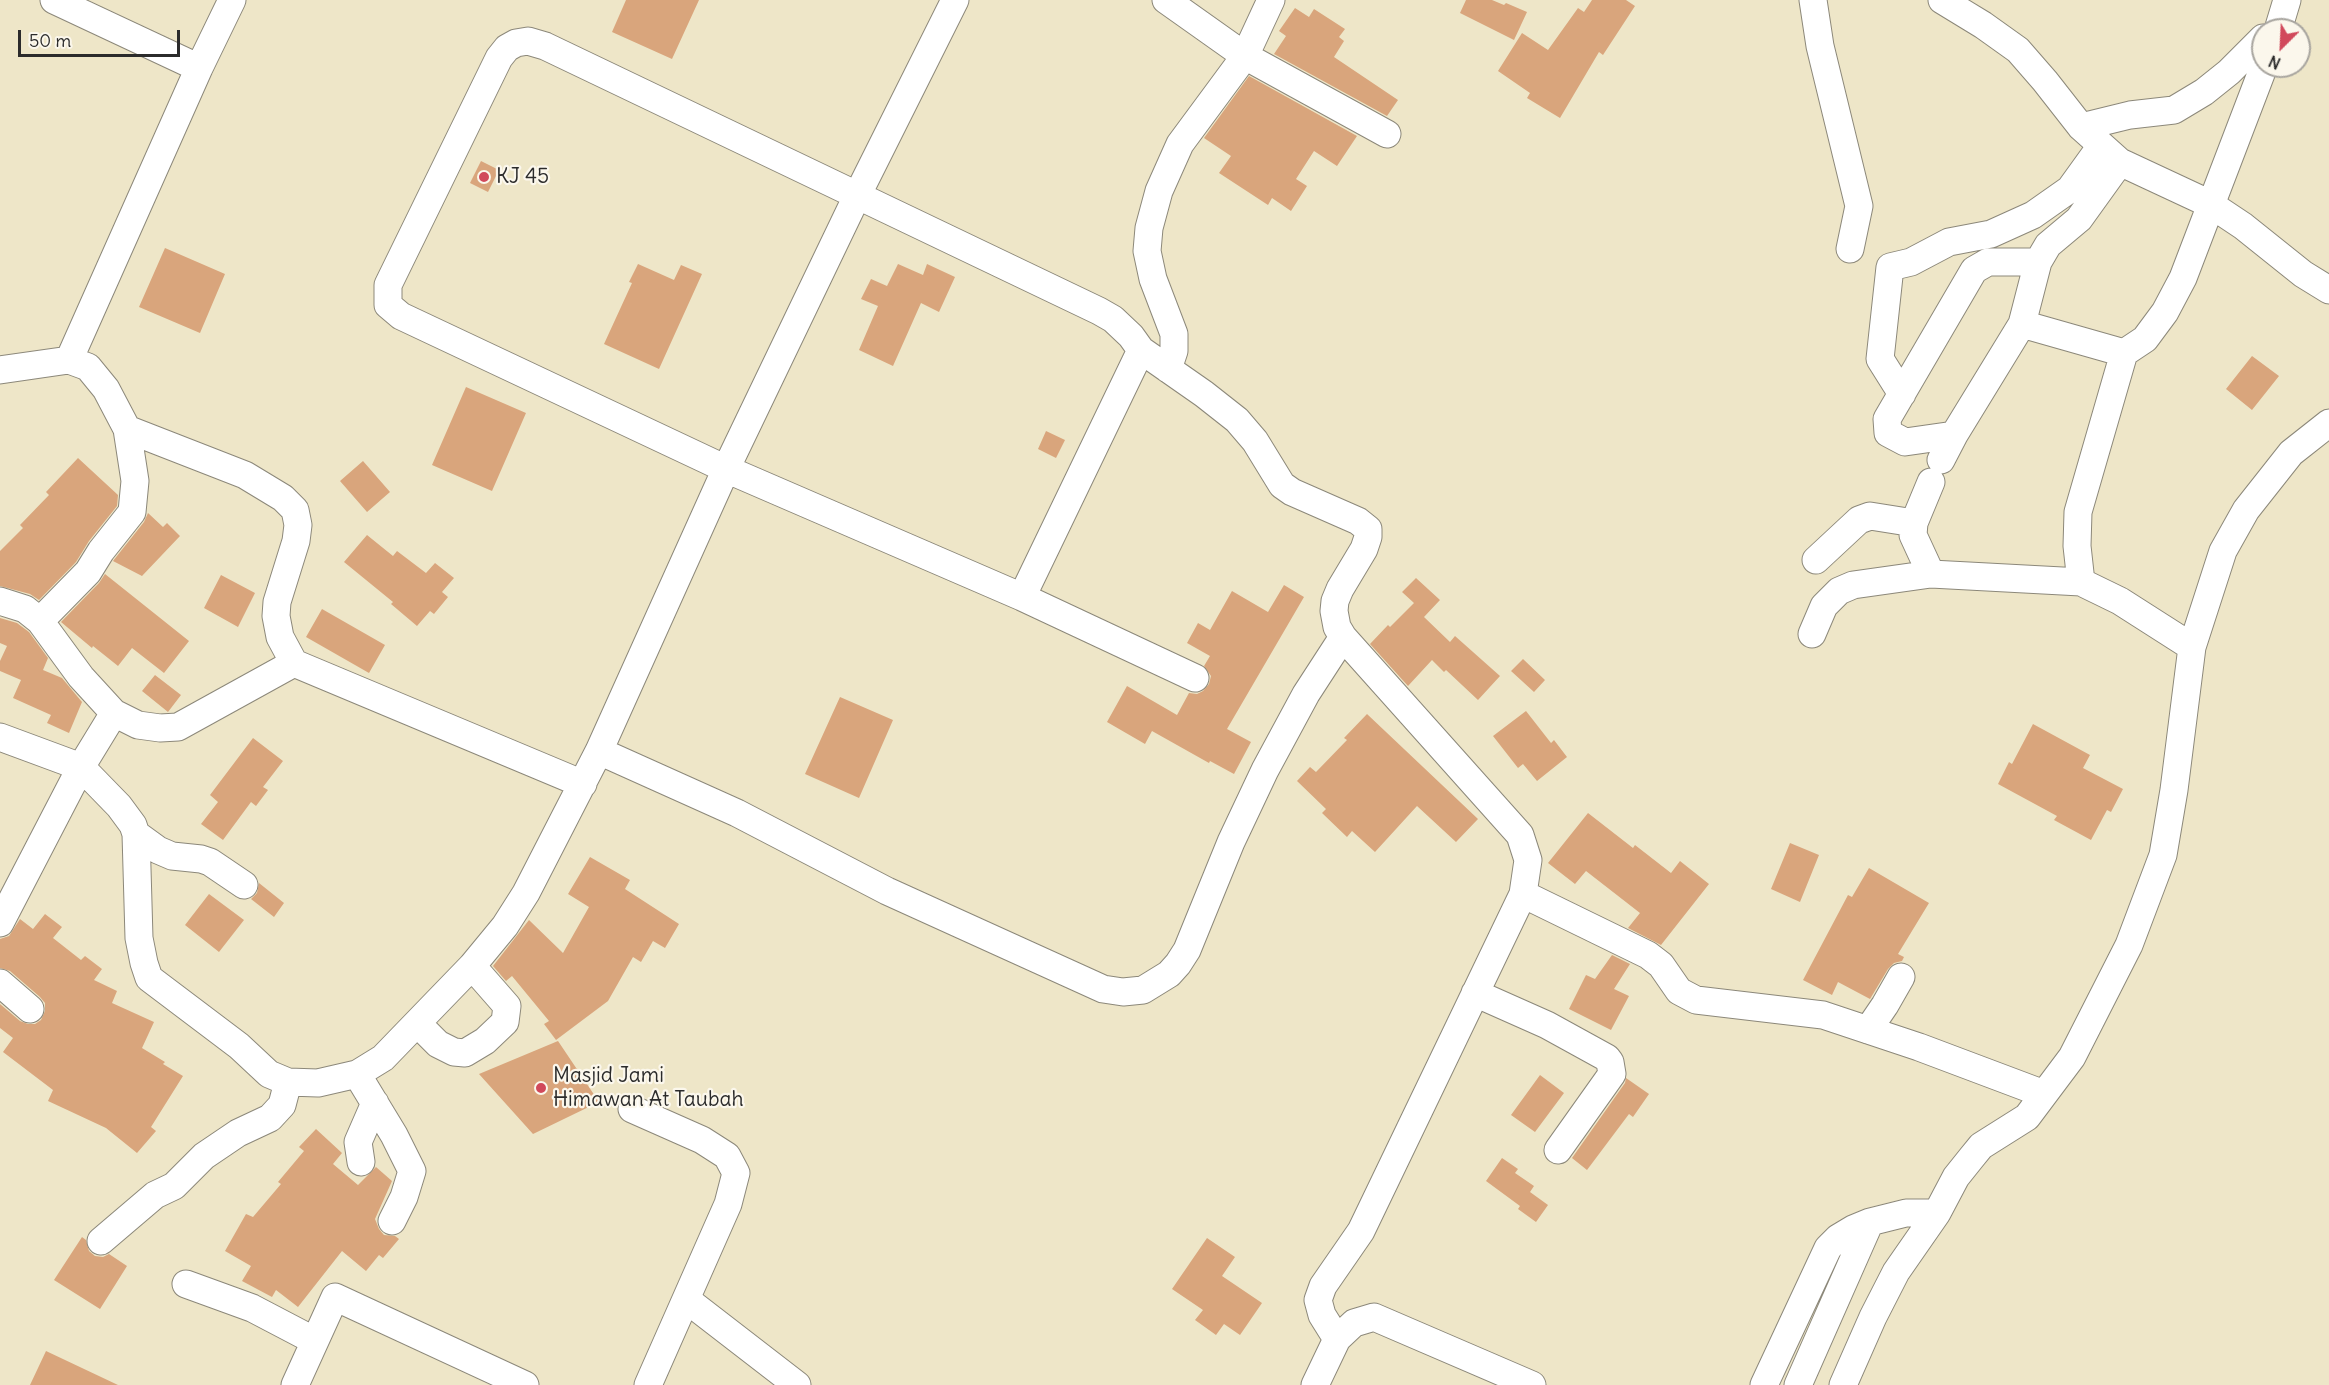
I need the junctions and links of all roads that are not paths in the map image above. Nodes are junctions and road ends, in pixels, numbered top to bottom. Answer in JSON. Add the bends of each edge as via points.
{"nodes":[{"id":1,"x":54,"y":0,"type":"edge"},
{"id":2,"x":232,"y":0,"type":"edge"},
{"id":3,"x":955,"y":0,"type":"edge"},
{"id":4,"x":1166,"y":0,"type":"edge"},
{"id":5,"x":1271,"y":0,"type":"edge"},
{"id":6,"x":1813,"y":0,"type":"edge"},
{"id":7,"x":1942,"y":0,"type":"edge"},
{"id":8,"x":2251,"y":49,"type":"edge"},
{"id":9,"x":1245,"y":56,"type":"junction"},
{"id":10,"x":199,"y":68,"type":"junction"},
{"id":11,"x":2259,"y":78,"type":"edge"},
{"id":12,"x":2081,"y":127,"type":"junction"},
{"id":13,"x":1387,"y":134,"type":"dead end"},
{"id":14,"x":2110,"y":154,"type":"junction"},
{"id":15,"x":857,"y":196,"type":"junction"},
{"id":16,"x":2210,"y":204,"type":"junction"},
{"id":17,"x":1850,"y":249,"type":"dead end"},
{"id":18,"x":2038,"y":262,"type":"junction"},
{"id":19,"x":2329,"y":290,"type":"edge"},
{"id":20,"x":2022,"y":324,"type":"junction"},
{"id":21,"x":1141,"y":350,"type":"junction"},
{"id":22,"x":2124,"y":353,"type":"junction"},
{"id":23,"x":69,"y":360,"type":"junction"},
{"id":24,"x":1168,"y":369,"type":"junction"},
{"id":25,"x":0,"y":370,"type":"edge"},
{"id":26,"x":1902,"y":394,"type":"junction"},
{"id":27,"x":2329,"y":423,"type":"edge"},
{"id":28,"x":127,"y":429,"type":"junction"},
{"id":29,"x":1954,"y":435,"type":"junction"},
{"id":30,"x":726,"y":470,"type":"junction"},
{"id":31,"x":1914,"y":523,"type":"junction"},
{"id":32,"x":1816,"y":560,"type":"dead end"},
{"id":33,"x":1931,"y":574,"type":"junction"},
{"id":34,"x":2081,"y":582,"type":"junction"},
{"id":35,"x":1022,"y":597,"type":"junction"},
{"id":36,"x":0,"y":602,"type":"edge"},
{"id":37,"x":40,"y":621,"type":"junction"},
{"id":38,"x":1812,"y":634,"type":"dead end"},
{"id":39,"x":1343,"y":637,"type":"junction"},
{"id":40,"x":2192,"y":647,"type":"junction"},
{"id":41,"x":294,"y":663,"type":"junction"},
{"id":42,"x":1195,"y":678,"type":"dead end"},
{"id":43,"x":114,"y":713,"type":"junction"},
{"id":44,"x":0,"y":736,"type":"edge"},
{"id":45,"x":599,"y":751,"type":"junction"},
{"id":46,"x":81,"y":768,"type":"junction"},
{"id":47,"x":583,"y":784,"type":"junction"},
{"id":48,"x":136,"y":834,"type":"junction"},
{"id":49,"x":244,"y":885,"type":"dead end"},
{"id":50,"x":1523,"y":894,"type":"junction"},
{"id":51,"x":0,"y":922,"type":"edge"},
{"id":52,"x":472,"y":966,"type":"junction"},
{"id":53,"x":1901,"y":977,"type":"dead end"},
{"id":54,"x":0,"y":983,"type":"edge"},
{"id":55,"x":1475,"y":993,"type":"junction"},
{"id":56,"x":30,"y":1009,"type":"dead end"},
{"id":57,"x":418,"y":1024,"type":"junction"},
{"id":58,"x":1868,"y":1030,"type":"junction"},
{"id":59,"x":357,"y":1074,"type":"junction"},
{"id":60,"x":288,"y":1082,"type":"junction"},
{"id":61,"x":2044,"y":1094,"type":"junction"},
{"id":62,"x":375,"y":1103,"type":"junction"},
{"id":63,"x":632,"y":1109,"type":"dead end"},
{"id":64,"x":1558,"y":1150,"type":"dead end"},
{"id":65,"x":361,"y":1162,"type":"dead end"},
{"id":66,"x":1937,"y":1213,"type":"junction"},
{"id":67,"x":392,"y":1221,"type":"dead end"},
{"id":68,"x":1870,"y":1222,"type":"junction"},
{"id":69,"x":101,"y":1241,"type":"dead end"},
{"id":70,"x":186,"y":1284,"type":"dead end"},
{"id":71,"x":687,"y":1300,"type":"junction"},
{"id":72,"x":1337,"y":1339,"type":"junction"},
{"id":73,"x":315,"y":1341,"type":"junction"},
{"id":74,"x":295,"y":1385,"type":"edge"},
{"id":75,"x":525,"y":1385,"type":"edge"},
{"id":76,"x":648,"y":1385,"type":"edge"},
{"id":77,"x":796,"y":1385,"type":"edge"},
{"id":78,"x":1315,"y":1385,"type":"edge"},
{"id":79,"x":1532,"y":1385,"type":"edge"},
{"id":80,"x":1764,"y":1385,"type":"edge"},
{"id":81,"x":1798,"y":1385,"type":"edge"},
{"id":82,"x":1843,"y":1385,"type":"edge"}],
"edges":[{"from":1,"to":10,"type":"street"},
{"from":2,"to":10,"type":"street"},
{"from":3,"to":15,"type":"street"},
{"from":4,"to":9,"type":"street"},
{"from":5,"to":9,"type":"street"},
{"from":6,"to":17,"type":"street","via":[[1820,46],[1859,206]]},
{"from":7,"to":12,"type":"street","via":[[2018,50]]},
{"from":8,"to":12,"type":"street","via":[[2221,79],[2174,110]]},
{"from":9,"to":13,"type":"street"},
{"from":9,"to":24,"type":"street","via":[[1180,144],[1159,192],[1149,228],[1153,279],[1174,334]]},
{"from":10,"to":23,"type":"street"},
{"from":11,"to":16,"type":"street"},
{"from":12,"to":14,"type":"street"},
{"from":14,"to":16,"type":"street"},
{"from":14,"to":18,"type":"street","via":[[2079,219],[2052,240]]},
{"from":14,"to":26,"type":"street","via":[[2033,215],[1991,234],[1949,242],[1911,262],[1890,267],[1880,359]]},
{"from":15,"to":21,"type":"street","via":[[1099,311],[1113,319]]},
{"from":15,"to":30,"type":"street"},
{"from":15,"to":30,"type":"street","via":[[545,46],[522,42],[507,48],[498,58],[393,275],[386,295],[388,305],[401,316]]},
{"from":16,"to":19,"type":"street"},
{"from":16,"to":22,"type":"street","via":[[2183,278],[2165,312],[2145,339]]},
{"from":18,"to":20,"type":"street"},
{"from":18,"to":26,"type":"street","via":[[1988,262],[1974,270]]},
{"from":20,"to":22,"type":"street"},
{"from":20,"to":29,"type":"street"},
{"from":21,"to":24,"type":"street"},
{"from":21,"to":35,"type":"street"},
{"from":22,"to":34,"type":"street","via":[[2078,512]]},
{"from":23,"to":25,"type":"street"},
{"from":23,"to":28,"type":"street","via":[[88,367],[106,389]]},
{"from":24,"to":39,"type":"street","via":[[1247,430],[1282,485],[1368,529],[1364,549],[1335,601],[1335,619]]},
{"from":26,"to":29,"type":"street","via":[[1887,419],[1888,434],[1905,442]]},
{"from":27,"to":40,"type":"street","via":[[2291,453],[2246,510],[2223,551]]},
{"from":28,"to":37,"type":"street","via":[[135,481],[132,512],[88,572]]},
{"from":28,"to":41,"type":"street","via":[[245,475],[295,510],[296,541],[276,616],[280,636]]},
{"from":29,"to":31,"type":"street"},
{"from":30,"to":35,"type":"street"},
{"from":30,"to":45,"type":"street"},
{"from":31,"to":32,"type":"street","via":[[1870,516],[1859,520]]},
{"from":31,"to":33,"type":"street","via":[[1913,535]]},
{"from":33,"to":34,"type":"street"},
{"from":33,"to":38,"type":"street","via":[[1852,585],[1839,591],[1824,606]]},
{"from":34,"to":40,"type":"street","via":[[2121,601]]},
{"from":35,"to":42,"type":"street"},
{"from":36,"to":37,"type":"street","via":[[25,609]]},
{"from":37,"to":43,"type":"street","via":[[81,677]]},
{"from":39,"to":45,"type":"street","via":[[1265,770],[1187,950],[1169,974],[1143,990],[1103,989],[887,891],[737,813]]},
{"from":39,"to":50,"type":"street","via":[[1520,835],[1528,860]]},
{"from":40,"to":61,"type":"street","via":[[2163,855],[2124,956],[2077,1048]]},
{"from":41,"to":43,"type":"street","via":[[178,727],[138,725]]},
{"from":41,"to":47,"type":"street"},
{"from":43,"to":46,"type":"street"},
{"from":44,"to":46,"type":"street"},
{"from":45,"to":47,"type":"street"},
{"from":46,"to":48,"type":"street","via":[[119,806]]},
{"from":46,"to":51,"type":"street"},
{"from":47,"to":52,"type":"street","via":[[526,893]]},
{"from":48,"to":49,"type":"street","via":[[172,856],[210,862]]},
{"from":48,"to":60,"type":"street","via":[[139,938],[149,978],[239,1046],[269,1074]]},
{"from":50,"to":55,"type":"street"},
{"from":50,"to":58,"type":"street","via":[[1648,956],[1661,965],[1679,991],[1696,1000],[1823,1015]]},
{"from":52,"to":57,"type":"street"},
{"from":52,"to":57,"type":"street","via":[[507,1006],[505,1022],[465,1053],[438,1044]]},
{"from":53,"to":58,"type":"street"},
{"from":54,"to":56,"type":"street"},
{"from":55,"to":64,"type":"street","via":[[1547,1025],[1610,1062],[1612,1074]]},
{"from":55,"to":72,"type":"street","via":[[1361,1231],[1323,1286],[1318,1300]]},
{"from":57,"to":59,"type":"street","via":[[383,1058]]},
{"from":58,"to":61,"type":"street"},
{"from":59,"to":60,"type":"street","via":[[318,1083]]},
{"from":59,"to":62,"type":"street"},
{"from":60,"to":69,"type":"street","via":[[282,1105],[270,1118],[204,1156],[174,1186],[154,1195]]},
{"from":61,"to":66,"type":"street","via":[[2028,1117],[1972,1156]]},
{"from":62,"to":65,"type":"street","via":[[358,1142]]},
{"from":62,"to":67,"type":"street","via":[[412,1171]]},
{"from":63,"to":71,"type":"street","via":[[702,1140],[727,1156],[736,1173],[728,1204]]},
{"from":66,"to":68,"type":"street","via":[[1906,1213]]},
{"from":66,"to":82,"type":"street","via":[[1896,1272]]},
{"from":68,"to":80,"type":"street","via":[[1828,1248]]},
{"from":68,"to":81,"type":"street"},
{"from":70,"to":73,"type":"street","via":[[252,1308]]},
{"from":71,"to":76,"type":"street"},
{"from":71,"to":77,"type":"street"},
{"from":72,"to":78,"type":"street"},
{"from":72,"to":79,"type":"street","via":[[1354,1323],[1374,1317]]},
{"from":73,"to":74,"type":"street"},
{"from":73,"to":75,"type":"street","via":[[335,1297]]}]}
